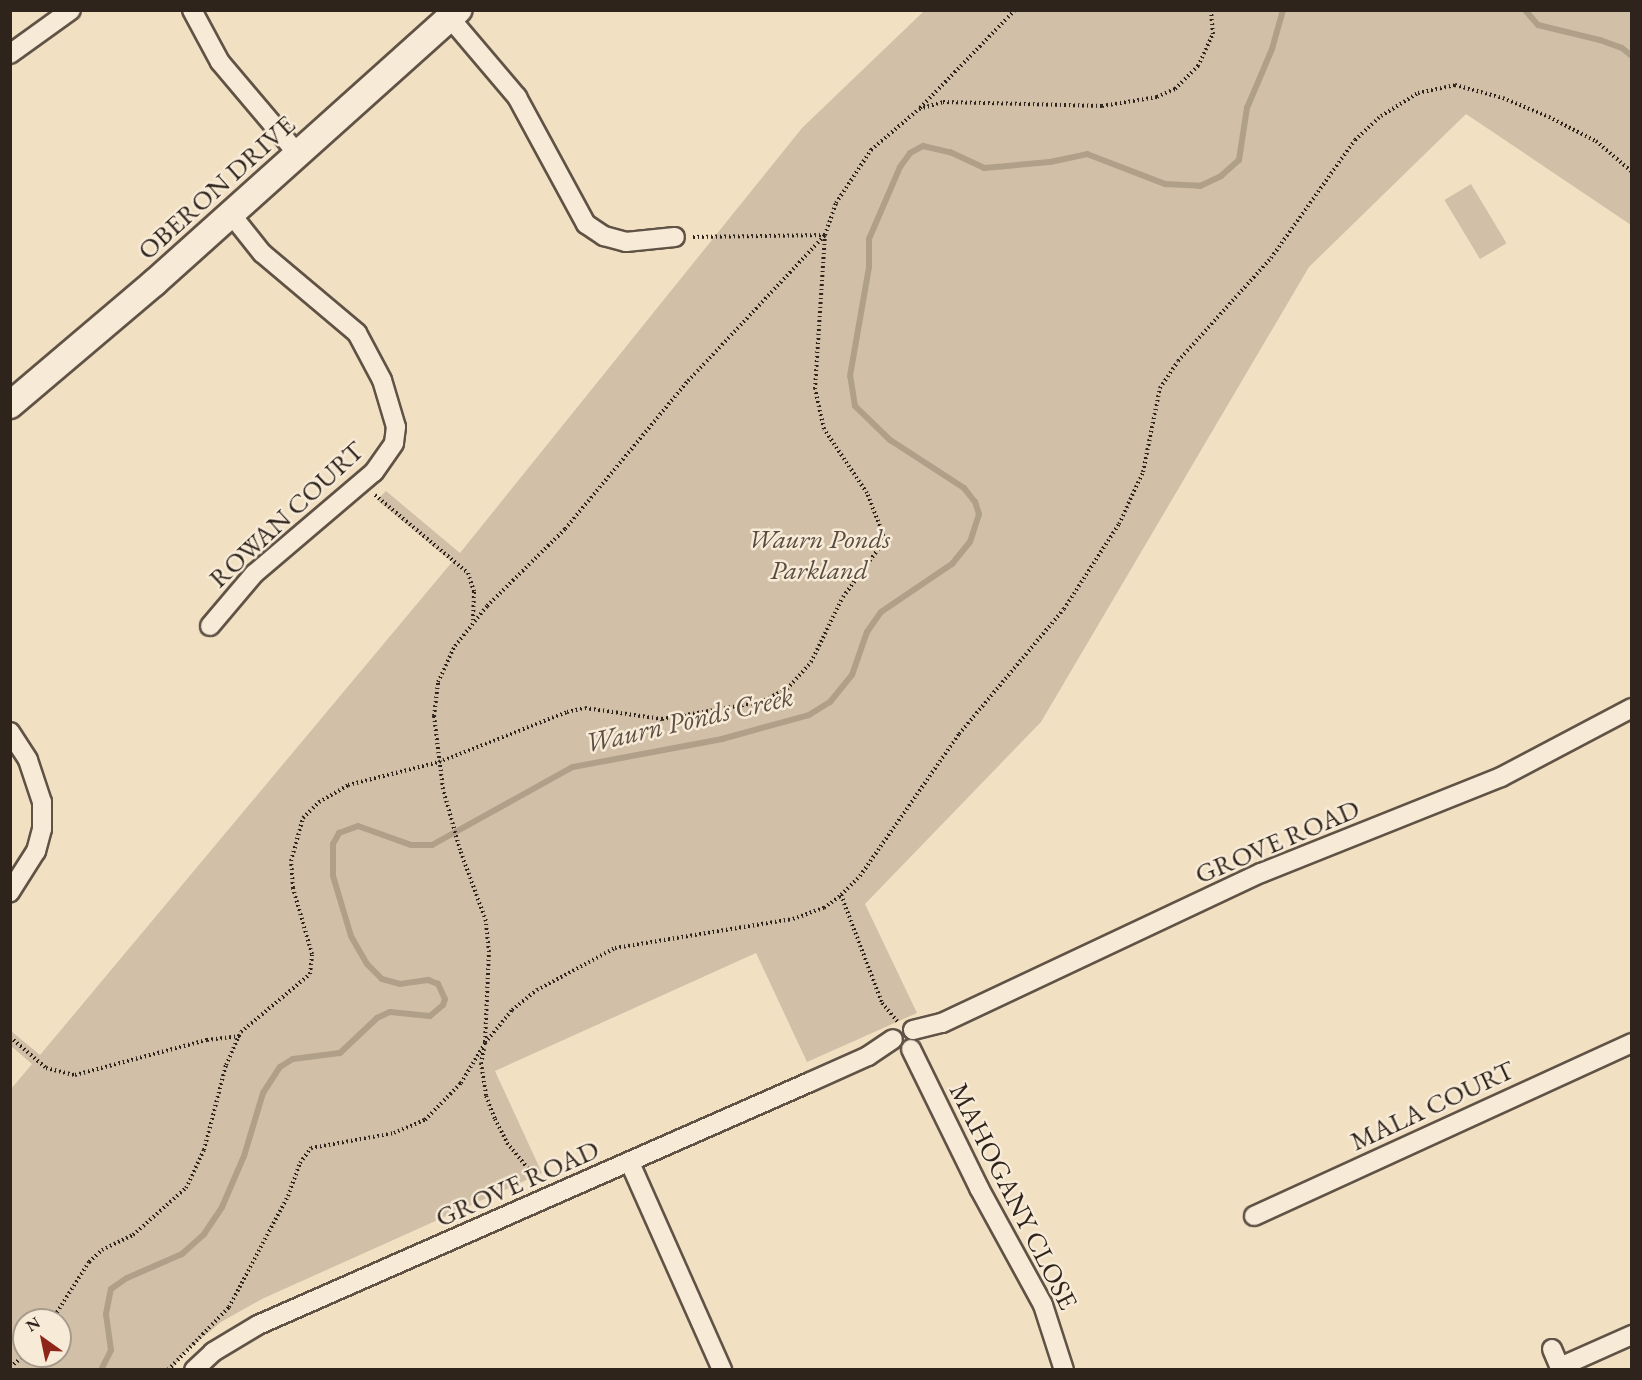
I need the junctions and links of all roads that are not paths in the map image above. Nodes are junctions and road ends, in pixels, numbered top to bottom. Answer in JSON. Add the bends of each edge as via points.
{"nodes":[{"id":1,"x":71,"y":10,"type":"edge"},
{"id":2,"x":192,"y":10,"type":"edge"},
{"id":3,"x":454,"y":14,"type":"edge"},
{"id":4,"x":10,"y":54,"type":"edge"},
{"id":5,"x":297,"y":153,"type":"junction"},
{"id":6,"x":231,"y":214,"type":"junction"},
{"id":7,"x":675,"y":237,"type":"road end"},
{"id":8,"x":10,"y":405,"type":"edge"},
{"id":9,"x":210,"y":626,"type":"dead end"},
{"id":10,"x":1632,"y":708,"type":"edge"},
{"id":11,"x":10,"y":732,"type":"edge"},
{"id":12,"x":10,"y":892,"type":"edge"},
{"id":13,"x":906,"y":1039,"type":"junction"},
{"id":14,"x":1632,"y":1043,"type":"edge"},
{"id":15,"x":630,"y":1163,"type":"junction"},
{"id":16,"x":1254,"y":1216,"type":"dead end"},
{"id":17,"x":1632,"y":1335,"type":"edge"},
{"id":18,"x":1552,"y":1349,"type":"dead end"},
{"id":19,"x":1560,"y":1368,"type":"edge"},
{"id":20,"x":194,"y":1370,"type":"edge"},
{"id":21,"x":722,"y":1370,"type":"edge"},
{"id":22,"x":1064,"y":1370,"type":"edge"}],
"edges":[{"from":1,"to":4,"type":"street"},
{"from":2,"to":5,"type":"street","via":[[220,62]]},
{"from":3,"to":5,"type":"street","name":"OBERON DRIVE"},
{"from":3,"to":7,"type":"street","via":[[517,97],[586,225],[604,236],[626,242]]},
{"from":5,"to":6,"type":"street","name":"OBERON DRIVE"},
{"from":6,"to":8,"type":"street","name":"OBERON DRIVE"},
{"from":6,"to":9,"type":"street","name":"ROWAN COURT","via":[[262,253],[344,318],[357,333],[393,407],[394,443],[361,483],[254,574]]},
{"from":10,"to":13,"type":"street","name":"GROVE ROAD","via":[[1501,777],[1261,873]]},
{"from":11,"to":12,"type":"street","via":[[28,760],[42,802],[42,829],[36,851]]},
{"from":13,"to":15,"type":"street","name":"GROVE ROAD"},
{"from":13,"to":22,"type":"street","name":"MAHOGANY CLOSE","via":[[979,1188],[1043,1305]]},
{"from":14,"to":16,"type":"street","name":"MALA COURT"},
{"from":15,"to":20,"type":"street","name":"GROVE ROAD","via":[[258,1325],[213,1352]]},
{"from":15,"to":21,"type":"street"},
{"from":17,"to":19,"type":"street"},
{"from":18,"to":19,"type":"street"}]}
